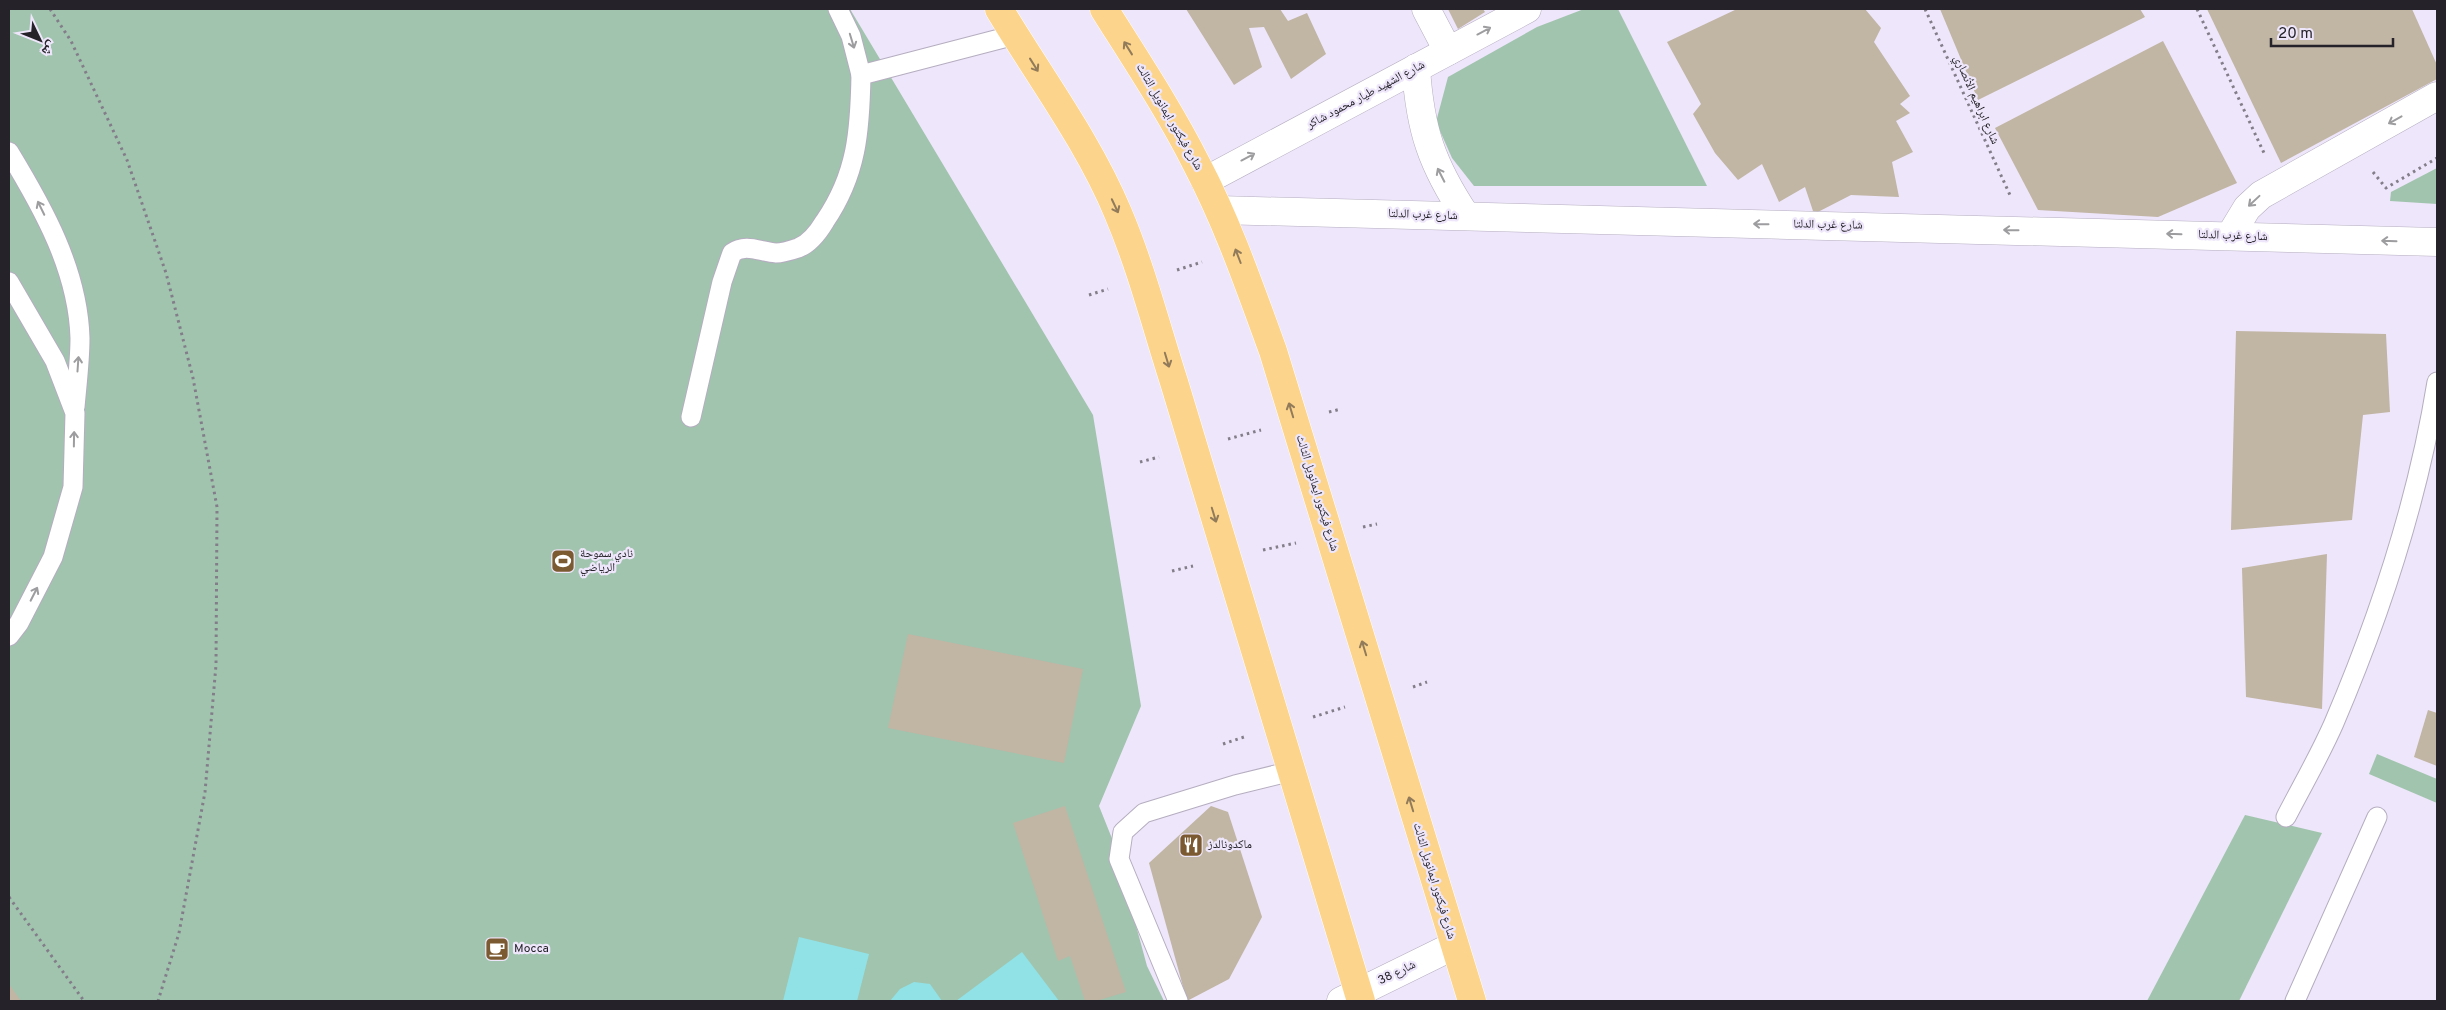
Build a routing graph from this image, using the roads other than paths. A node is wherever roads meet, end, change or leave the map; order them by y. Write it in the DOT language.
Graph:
graph roads {
  1 [pos="838,9"];
  2 [pos="999,9"];
  3 [pos="1104,9"];
  4 [pos="1426,9"];
  5 [pos="1527,9"];
  6 [pos="1015,35"];
  7 [pos="1448,51"];
  8 [pos="1416,68"];
  9 [pos="861,75"];
  10 [pos="2437,96"];
  11 [pos="9,152"];
  12 [pos="1205,181"];
  13 [pos="1219,210"];
  14 [pos="1466,216"];
  15 [pos="2230,236"];
  16 [pos="2437,242"];
  17 [pos="9,282"];
  18 [pos="2437,382"];
  19 [pos="75,413"];
  20 [pos="692,417"];
  21 [pos="9,636"];
  22 [pos="1292,771"];
  23 [pos="2377,817"];
  24 [pos="2286,818"];
  25 [pos="1454,946"];
  26 [pos="1353,998"];
  27 [pos="1178,1001"];
  28 [pos="1472,1001"];
  29 [pos="2295,1001"];
  1 -- 9 [label="lane, one-way"];
  2 -- 6 [label="main road"];
  12 -- 3 [label="main road, شارع فيكتور ايمانويل الثالث, one-way"];
  4 -- 7 [label="street"];
  7 -- 5 [label="street, شارع الشهيد طيار محمود شاكر, one-way"];
  6 -- 9 [label="lane"];
  6 -- 22 [label="main road, one-way"];
  7 -- 8 [label="street, شارع الشهيد طيار محمود شاكر"];
  12 -- 8 [label="street, شارع الشهيد طيار محمود شاكر, one-way"];
  14 -- 8 [label="street, one-way"];
  9 -- 20 [label="lane"];
  10 -- 15 [label="street, one-way"];
  19 -- 11 [label="lane, one-way"];
  12 -- 13 [label="main road, شارع فيكتور ايمانويل الثالث"];
  13 -- 14 [label="street, شارع غرب الدلتا"];
  25 -- 13 [label="main road, شارع فيكتور ايمانويل الثالث, one-way"];
  15 -- 14 [label="street, شارع غرب الدلتا, one-way"];
  16 -- 15 [label="street, شارع غرب الدلتا, one-way"];
  17 -- 19 [label="lane"];
  18 -- 24 [label="lane"];
  21 -- 19 [label="lane, one-way"];
  22 -- 26 [label="main road"];
  22 -- 27 [label="lane"];
  23 -- 29 [label="lane"];
  25 -- 26 [label="street, شارع 38"];
  25 -- 28 [label="main road, شارع فيكتور ايمانويل الثالث"];
}
